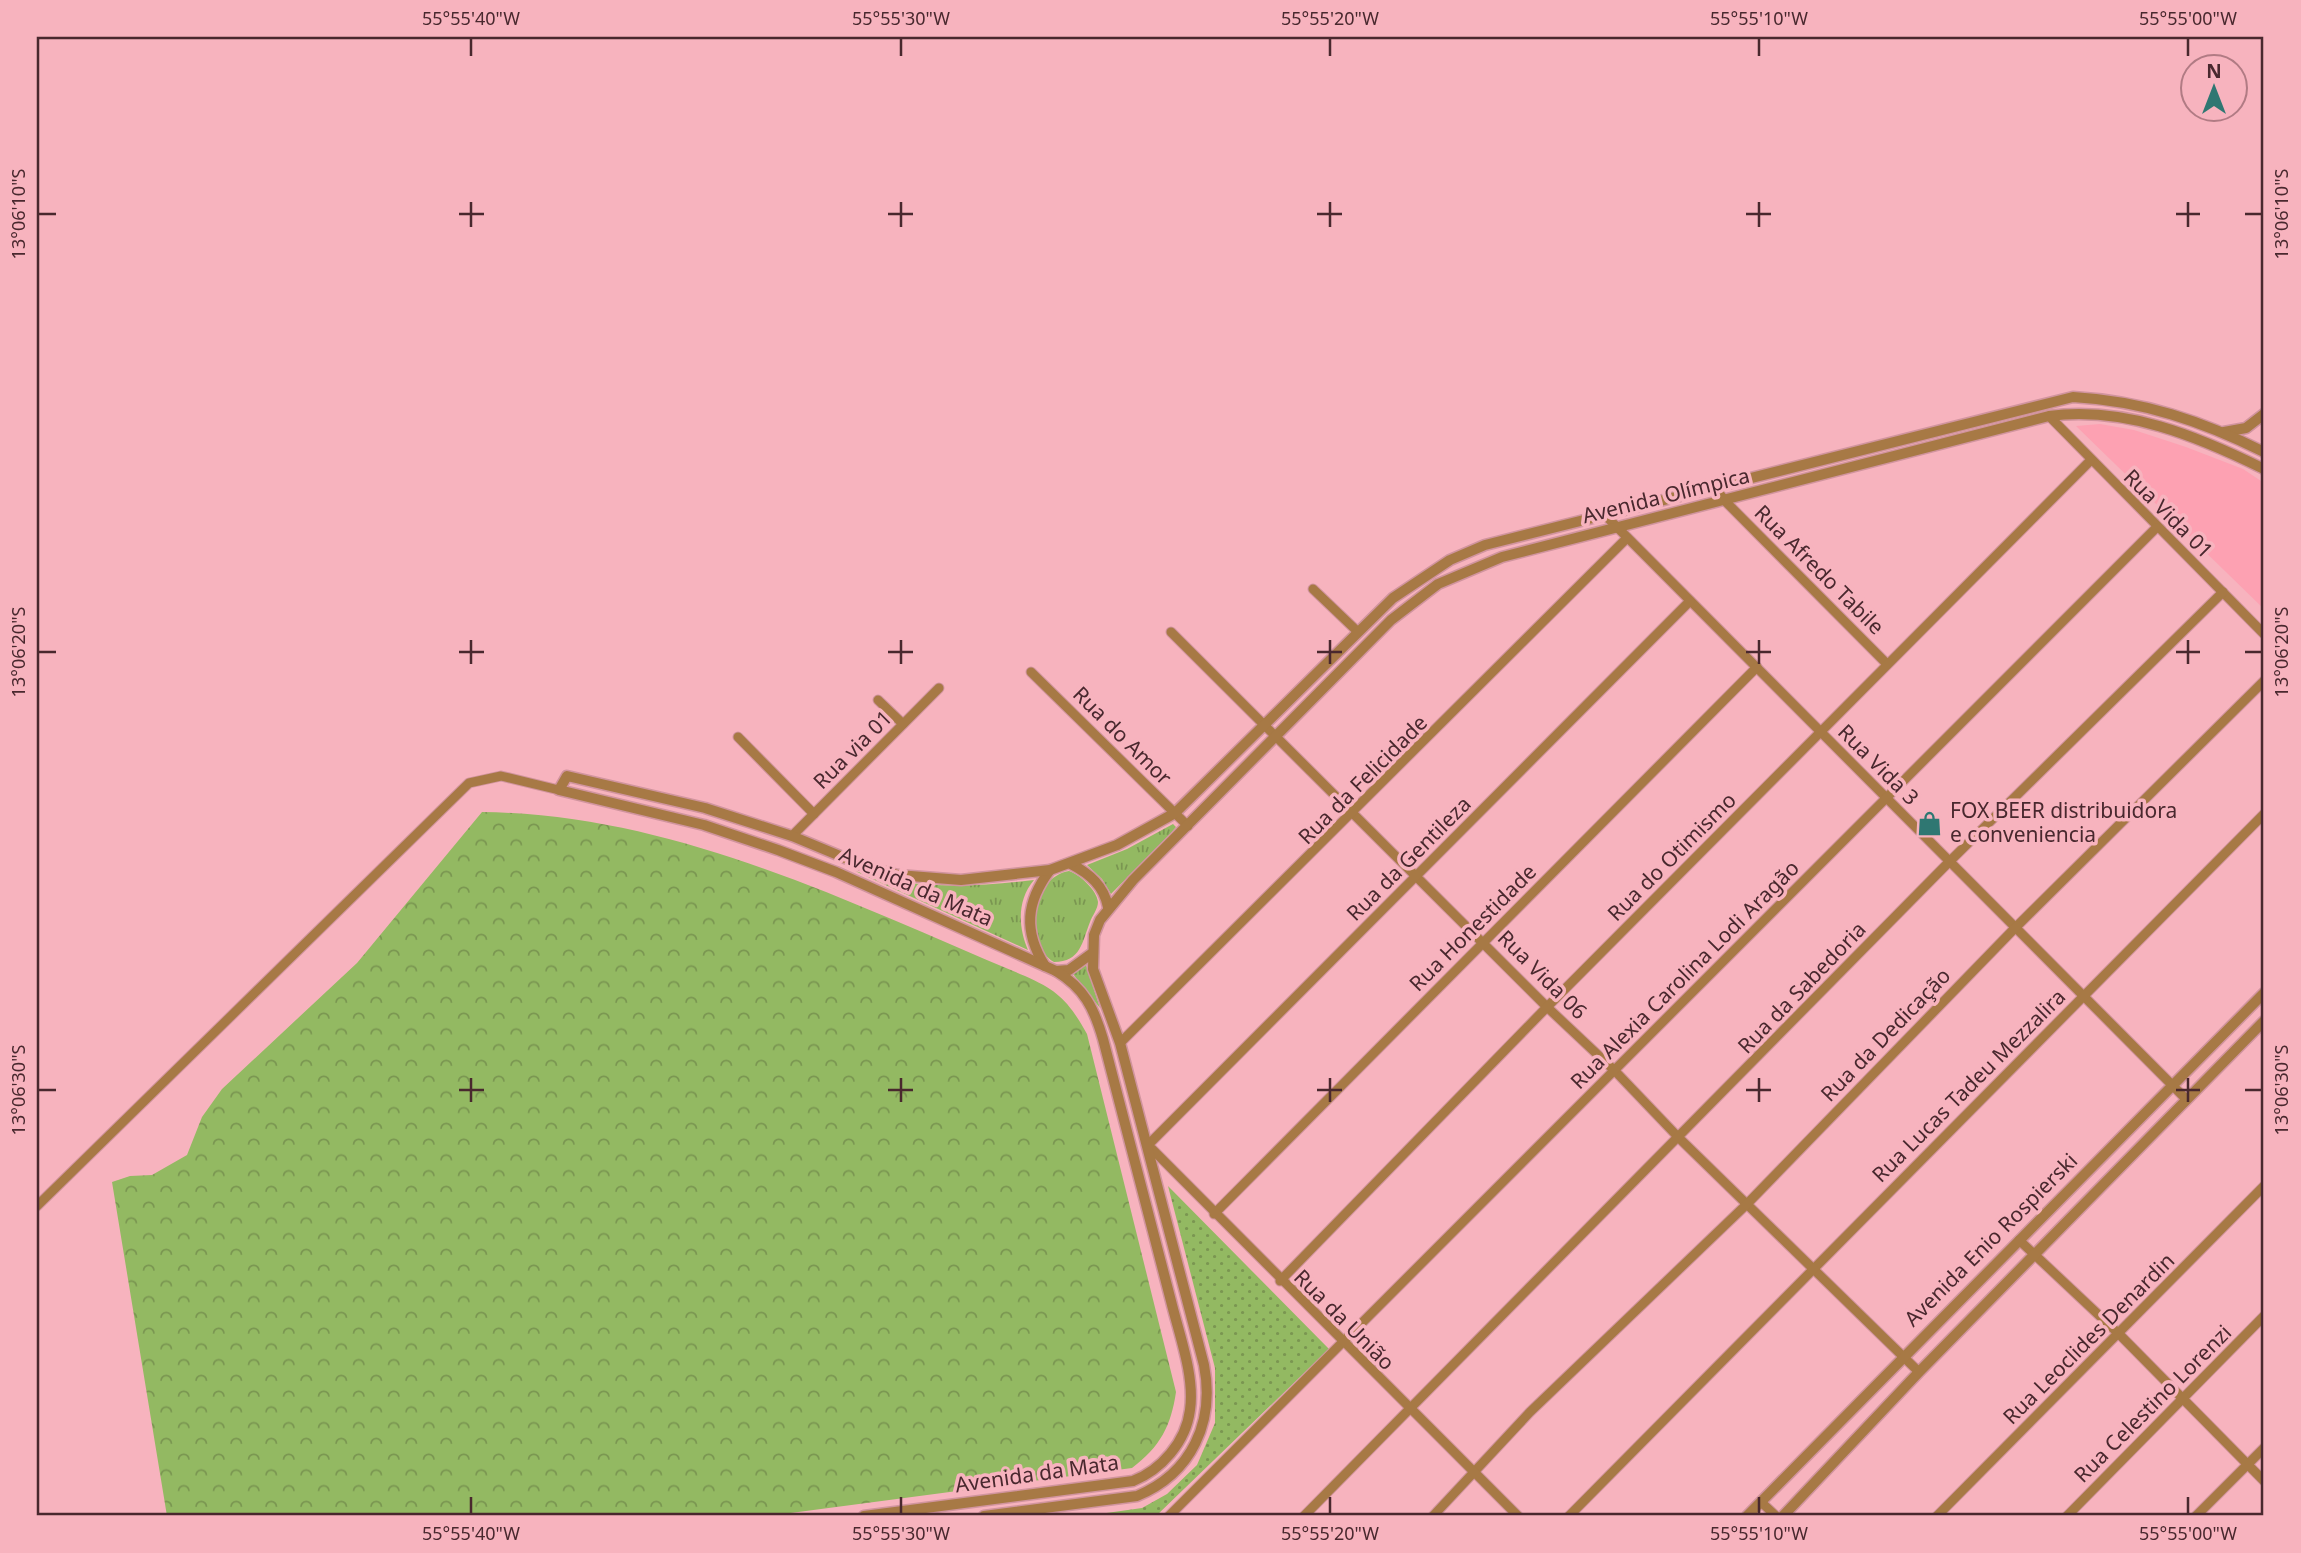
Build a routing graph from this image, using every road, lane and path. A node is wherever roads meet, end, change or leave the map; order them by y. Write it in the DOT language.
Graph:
graph roads {
  1 [pos="2264,414"];
  2 [pos="2049,416"];
  3 [pos="2224,432"];
  4 [pos="2264,452"];
  5 [pos="2090,461"];
  6 [pos="2264,468"];
  7 [pos="1714,486"];
  8 [pos="1725,501"];
  9 [pos="1604,514"];
  10 [pos="1617,528"];
  11 [pos="2156,528"];
  12 [pos="1627,538"];
  13 [pos="1313,589"];
  14 [pos="2223,592"];
  15 [pos="1690,601"];
  16 [pos="1357,631"];
  17 [pos="1171,632"];
  18 [pos="2264,634"];
  19 [pos="1887,664"];
  20 [pos="1757,667"];
  21 [pos="1031,672"];
  22 [pos="2264,681"];
  23 [pos="939,688"];
  24 [pos="878,700"];
  25 [pos="903,724"];
  26 [pos="1266,726"];
  27 [pos="1821,732"];
  28 [pos="1277,736"];
  29 [pos="738,737"];
  30 [pos="559,790"];
  31 [pos="1886,797"];
  32 [pos="1175,813"];
  33 [pos="1355,813"];
  34 [pos="814,814"];
  35 [pos="2264,814"];
  36 [pos="1153,826"];
  37 [pos="1188,826"];
  38 [pos="792,836"];
  39 [pos="1949,862"];
  40 [pos="1071,864"];
  41 [pos="1050,870"];
  42 [pos="1418,875"];
  43 [pos="1108,907"];
  44 [pos="2014,929"];
  45 [pos="1484,942"];
  46 [pos="1091,954"];
  47 [pos="1051,969"];
  48 [pos="2264,993"];
  49 [pos="2084,995"];
  50 [pos="1547,1007"];
  51 [pos="2264,1021"];
  52 [pos="1120,1043"];
  53 [pos="1615,1071"];
  54 [pos="2172,1086"];
  55 [pos="2186,1099"];
  56 [pos="1679,1138"];
  57 [pos="1150,1144"];
  58 [pos="2264,1186"];
  59 [pos="1746,1204"];
  60 [pos="37,1206"];
  61 [pos="1214,1214"];
  62 [pos="2019,1240"];
  63 [pos="2035,1253"];
  64 [pos="1813,1268"];
  65 [pos="1280,1281"];
  66 [pos="2264,1316"];
  67 [pos="2119,1334"];
  68 [pos="1343,1344"];
  69 [pos="1903,1355"];
  70 [pos="1919,1372"];
  71 [pos="2182,1399"];
  72 [pos="1408,1409"];
  73 [pos="2264,1448"];
  74 [pos="2248,1464"];
  75 [pos="1476,1473"];
  76 [pos="2264,1481"];
  77 [pos="975,1502"];
  78 [pos="1761,1502"];
  79 [pos="864,1516"];
  80 [pos="987,1516"];
  81 [pos="1169,1516"];
  82 [pos="1304,1516"];
  83 [pos="1433,1516"];
  84 [pos="1518,1516"];
  85 [pos="1569,1516"];
  86 [pos="1747,1516"];
  87 [pos="1776,1516"];
  88 [pos="1783,1516"];
  89 [pos="1937,1516"];
  90 [pos="2067,1516"];
  91 [pos="2196,1516"];
  1 -- 3 [label="street"];
  2 -- 5 [label="street, Rua Vida 01"];
  2 -- 6 [label="street, Avenida Olímpica"];
  2 -- 8 [label="street, Avenida Olímpica"];
  3 -- 4 [label="street, Avenida Olímpica"];
  3 -- 7 [label="street, Avenida Olímpica"];
  5 -- 11 [label="street, Rua Vida 01"];
  5 -- 19 [label="street, Rua do Otimismo"];
  7 -- 8 [label="street, Rua Afredo Tabile"];
  7 -- 9 [label="street, Avenida Olímpica"];
  8 -- 10 [label="street, Avenida Olímpica"];
  8 -- 19 [label="street, Rua Afredo Tabile"];
  9 -- 10 [label="street, Rua Vida 3"];
  9 -- 16 [label="street, Avenida Olímpica"];
  10 -- 12 [label="street, Rua Vida 3"];
  10 -- 28 [label="street, Avenida Olímpica"];
  11 -- 14 [label="street, Rua Vida 01"];
  11 -- 31 [label="street, Rua Alexia Carolina Lodi Aragão"];
  12 -- 15 [label="street, Rua Vida 3"];
  12 -- 33 [label="street, Rua da Felicidade"];
  13 -- 16 [label="street"];
  14 -- 18 [label="street, Rua Vida 01"];
  14 -- 39 [label="street, Rua da Sabedoria"];
  15 -- 20 [label="street, Rua Vida 3"];
  15 -- 42 [label="street, Rua da Gentileza"];
  16 -- 26 [label="street, Avenida Olímpica"];
  17 -- 26 [label="street, Rua Vida 06"];
  19 -- 27 [label="street, Rua do Otimismo"];
  20 -- 27 [label="street, Rua Vida 3"];
  20 -- 45 [label="street, Rua Honestidade"];
  21 -- 32 [label="street, Rua do Amor"];
  22 -- 44 [label="street, Rua da Dedicação"];
  23 -- 25 [label="street, Rua via 01"];
  24 -- 25 [label="street"];
  25 -- 34 [label="street, Rua via 01"];
  26 -- 28 [label="street, Rua Vida 06"];
  26 -- 32 [label="street, Avenida Olímpica"];
  27 -- 31 [label="street, Rua Vida 3"];
  27 -- 50 [label="street, Rua do Otimismo"];
  28 -- 33 [label="street, Rua Vida 06"];
  28 -- 37 [label="street, Avenida Olímpica"];
  29 -- 34 [label="street"];
  30 -- 38 [label="street, Avenida da Mata"];
  30 -- 47 [label="street, Avenida da Mata"];
  30 -- 60 [label="street"];
  31 -- 39 [label="street, Rua Vida 3"];
  31 -- 53 [label="street, Rua Alexia Carolina Lodi Aragão"];
  32 -- 36 [label="street, Avenida Olímpica"];
  32 -- 37 [label="street, Rua do Amor"];
  33 -- 42 [label="street, Rua Vida 06"];
  33 -- 52 [label="street, Rua da Felicidade"];
  34 -- 38 [label="street, Rua via 01"];
  35 -- 49 [label="street, Rua Lucas Tadeu Mezzalira"];
  36 -- 40 [label="street, Avenida da Mata"];
  37 -- 43 [label="street, Avenida Olímpica"];
  38 -- 41 [label="street, Avenida da Mata"];
  39 -- 44 [label="street, Rua Vida 3"];
  39 -- 56 [label="street, Rua da Sabedoria"];
  40 -- 41 [label="street, Avenida da Mata"];
  40 -- 43 [label="street"];
  41 -- 47 [label="street"];
  42 -- 45 [label="street, Rua Vida 06"];
  42 -- 57 [label="street, Rua da Gentileza"];
  43 -- 46 [label="street"];
  44 -- 49 [label="street, Rua Vida 3"];
  44 -- 59 [label="street, Rua da Dedicação"];
  45 -- 50 [label="street, Rua Vida 06"];
  45 -- 61 [label="street, Rua Honestidade"];
  46 -- 47 [label="street"];
  46 -- 52 [label="street, Avenida da Mata"];
  47 -- 77 [label="street, Avenida da Mata"];
  48 -- 54 [label="street, Avenida Enio Rospierski"];
  49 -- 54 [label="street, Rua Vida 3"];
  49 -- 64 [label="street, Rua Lucas Tadeu Mezzalira"];
  50 -- 53 [label="street, Rua Vida 06"];
  50 -- 65 [label="street, Rua do Otimismo"];
  51 -- 55 [label="street, Avenida Enio Rospierski"];
  52 -- 57 [label="street, Avenida da Mata"];
  53 -- 56 [label="street, Rua Vida 06"];
  53 -- 68 [label="street, Rua Alexia Carolina Lodi Aragão"];
  54 -- 55 [label="street, Rua Vida 3"];
  54 -- 62 [label="street, Avenida Enio Rospierski"];
  55 -- 63 [label="street, Avenida Enio Rospierski"];
  56 -- 59 [label="street, Rua Vida 06"];
  56 -- 72 [label="street, Rua da Sabedoria"];
  57 -- 61 [label="street, Rua da União"];
  57 -- 80 [label="street, Avenida da Mata"];
  58 -- 67 [label="street, Rua Leoclides Denardin"];
  59 -- 64 [label="street, Rua Vida 06"];
  59 -- 75 [label="street, Rua da Dedicação"];
  61 -- 65 [label="street, Rua da União"];
  62 -- 63 [label="street"];
  62 -- 69 [label="street, Avenida Enio Rospierski"];
  63 -- 67 [label="street"];
  63 -- 70 [label="street, Avenida Enio Rospierski"];
  64 -- 69 [label="street, Rua Vida 06"];
  64 -- 85 [label="street, Rua Lucas Tadeu Mezzalira"];
  65 -- 68 [label="street, Rua da União"];
  66 -- 71 [label="street, Rua Celestino Lorenzi"];
  67 -- 71 [label="street"];
  67 -- 89 [label="street, Rua Leoclides Denardin"];
  68 -- 72 [label="street, Rua da União"];
  68 -- 81 [label="street, Rua Alexia Carolina Lodi Aragão"];
  69 -- 70 [label="street, Rua Vida 06"];
  69 -- 78 [label="street, Avenida Enio Rospierski"];
  70 -- 88 [label="street, Avenida Enio Rospierski"];
  71 -- 74 [label="street"];
  71 -- 90 [label="street, Rua Celestino Lorenzi"];
  72 -- 75 [label="street, Rua da União"];
  72 -- 82 [label="street, Rua da Sabedoria"];
  73 -- 74 [label="street"];
  74 -- 76 [label="street"];
  74 -- 91 [label="street"];
  75 -- 83 [label="street, Rua da Dedicação"];
  75 -- 84 [label="street, Rua da União"];
  77 -- 79 [label="street, Avenida da Mata"];
  77 -- 80 [label="street"];
  78 -- 86 [label="street, Avenida Enio Rospierski"];
  78 -- 87 [label="street"];
}
